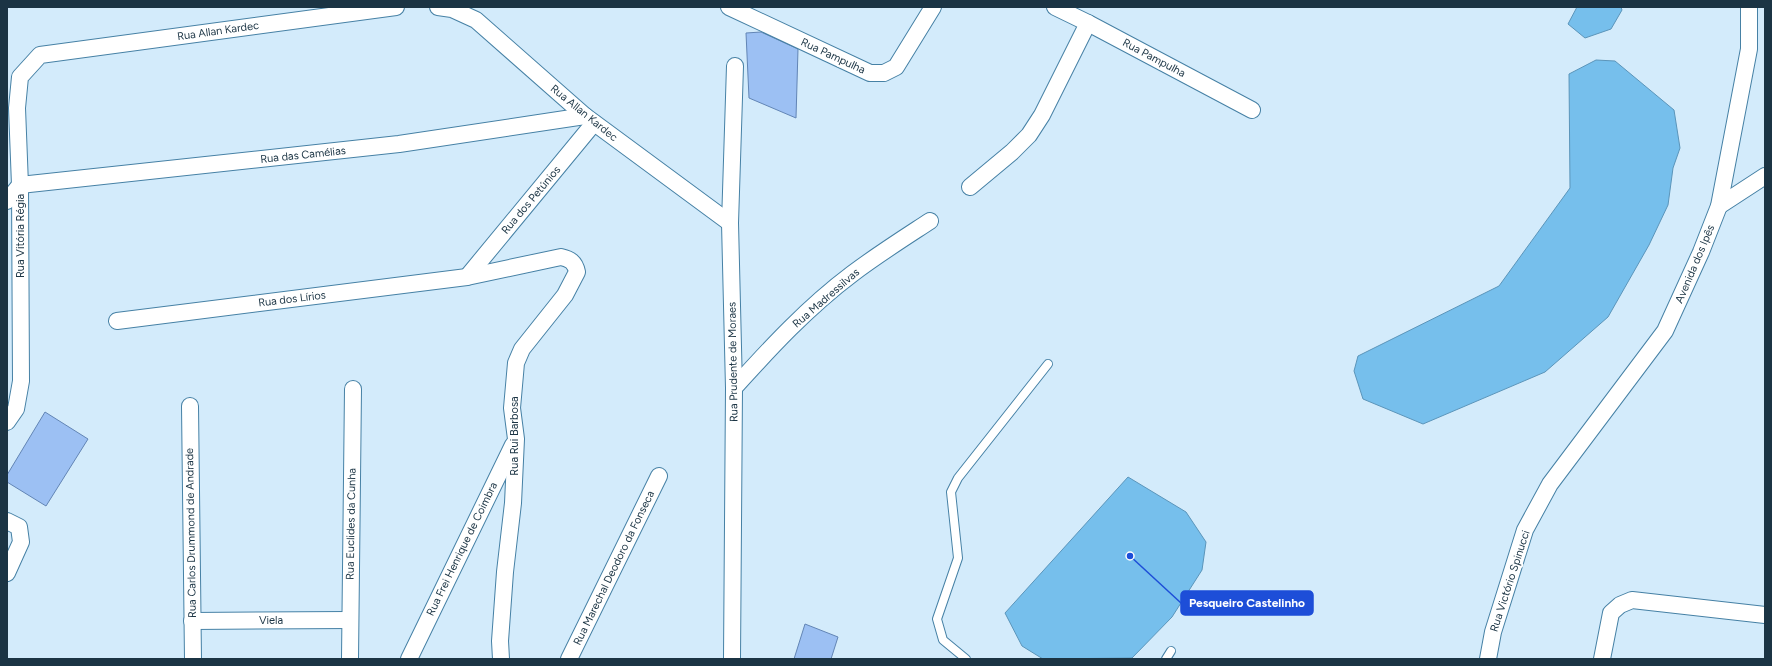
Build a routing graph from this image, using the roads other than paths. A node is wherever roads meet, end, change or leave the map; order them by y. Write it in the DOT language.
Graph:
graph roads {
  1 [pos="396,7"];
  2 [pos="438,7"];
  3 [pos="729,7"];
  4 [pos="933,7"];
  5 [pos="1055,7"];
  6 [pos="1749,7"];
  7 [pos="1088,23"];
  8 [pos="40,55"];
  9 [pos="735,66"];
  10 [pos="1252,110"];
  11 [pos="590,120"];
  12 [pos="1765,176"];
  13 [pos="20,185"];
  14 [pos="970,187"];
  15 [pos="7,201"];
  16 [pos="1719,206"];
  17 [pos="930,221"];
  18 [pos="730,223"];
  19 [pos="467,277"];
  20 [pos="117,321"];
  21 [pos="1048,364"];
  22 [pos="734,388"];
  23 [pos="353,389"];
  24 [pos="190,406"];
  25 [pos="7,422"];
  26 [pos="516,439"];
  27 [pos="659,476"];
  28 [pos="1550,484"];
  29 [pos="7,521"];
  30 [pos="7,573"];
  31 [pos="1765,615"];
  32 [pos="350,620"];
  33 [pos="192,621"];
  34 [pos="1171,651"];
  35 [pos="193,659"];
  36 [pos="350,659"];
  37 [pos="409,659"];
  38 [pos="501,659"];
  39 [pos="569,659"];
  40 [pos="732,659"];
  41 [pos="966,659"];
  42 [pos="1166,659"];
  43 [pos="1488,659"];
  44 [pos="1602,659"];
  1 -- 8 [label="street, Rua Allan Kardec"];
  2 -- 11 [label="street, Rua Allan Kardec"];
  3 -- 4 [label="street, Rua Pampulha"];
  5 -- 7 [label="street, Rua Pampulha"];
  6 -- 16 [label="street, Avenida dos Ipês"];
  7 -- 10 [label="street, Rua Pampulha"];
  7 -- 14 [label="street"];
  8 -- 13 [label="street, Rua Vitória Régia"];
  9 -- 18 [label="street, Rua Prudente de Moraes"];
  11 -- 13 [label="street, Rua das Camélias"];
  11 -- 18 [label="street, Rua Allan Kardec"];
  11 -- 19 [label="street, Rua dos Petúnios"];
  12 -- 16 [label="street"];
  13 -- 15 [label="street"];
  13 -- 25 [label="street, Rua Vitória Régia"];
  16 -- 28 [label="street, Avenida dos Ipês"];
  17 -- 22 [label="street, Rua Madressilvas"];
  18 -- 22 [label="street, Rua Prudente de Moraes"];
  19 -- 20 [label="street, Rua dos Lírios"];
  19 -- 26 [label="street, Rua Rui Barbosa"];
  21 -- 41 [label="lane"];
  22 -- 40 [label="street, Rua Prudente de Moraes"];
  23 -- 32 [label="street, Rua Euclides da Cunha"];
  24 -- 33 [label="street, Rua Carlos Drummond de Andrade"];
  26 -- 37 [label="street, Rua Frei Henrique de Coimbra"];
  26 -- 38 [label="street, Rua Rui Barbosa"];
  27 -- 39 [label="street, Rua Marechal Deodoro da Fonseca"];
  28 -- 43 [label="street, Rua Victório Spinucci"];
  29 -- 30 [label="street"];
  31 -- 44 [label="street"];
  32 -- 33 [label="street, Viela"];
  32 -- 36 [label="street, Rua Euclides da Cunha"];
  33 -- 35 [label="street, Rua Carlos Drummond de Andrade"];
  34 -- 42 [label="lane"];
}
